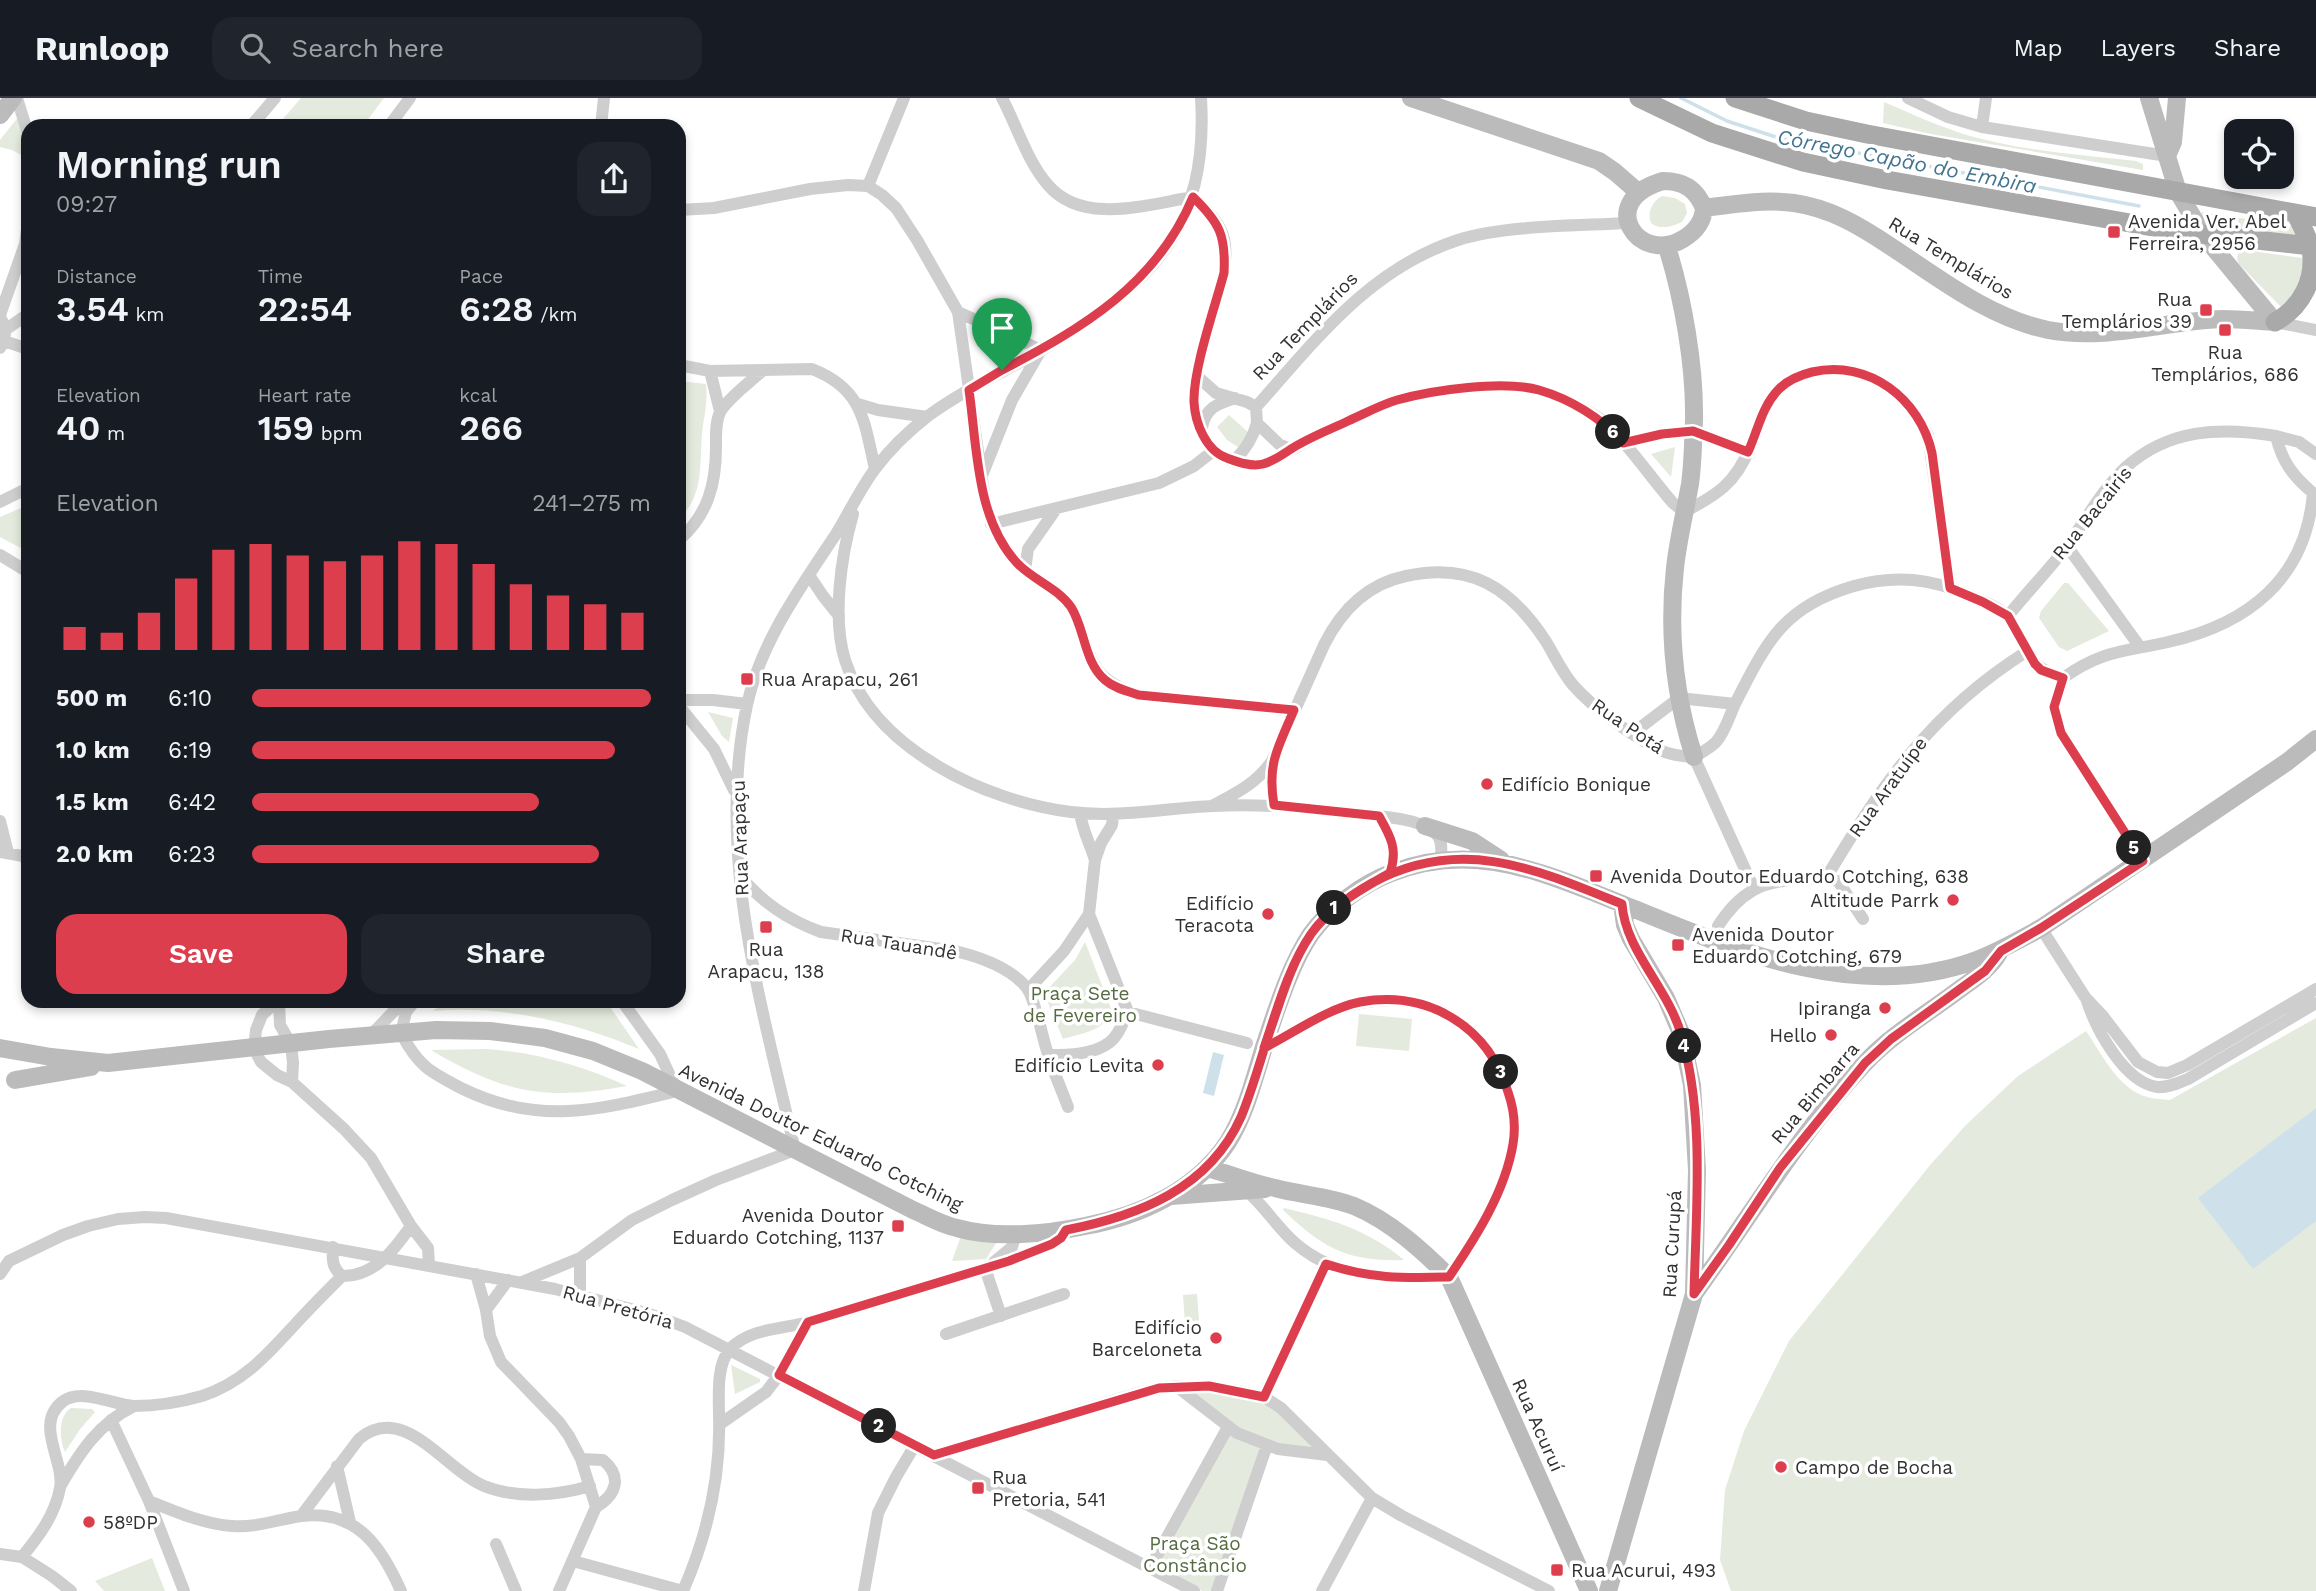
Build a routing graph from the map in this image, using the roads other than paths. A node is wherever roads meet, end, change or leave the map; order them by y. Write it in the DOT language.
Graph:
graph roads {
  1 [pos="15,98"];
  2 [pos="275,98"];
  3 [pos="410,98"];
  4 [pos="604,98"];
  5 [pos="904,98"];
  6 [pos="1002,98"];
  7 [pos="1201,98"];
  8 [pos="1411,98"];
  9 [pos="1639,98"];
  10 [pos="1735,98"];
  11 [pos="1908,98"];
  12 [pos="1986,98"];
  13 [pos="2151,98"];
  14 [pos="2167,98"];
  15 [pos="2177,98"];
  16 [pos="0,115"];
  17 [pos="23,119"];
  18 [pos="257,119"];
  19 [pos="394,119"];
  20 [pos="602,119"];
  21 [pos="2175,121"];
  22 [pos="2157,123"];
  23 [pos="1982,127"];
  24 [pos="2167,156"];
  25 [pos="868,186"];
  26 [pos="1638,192"];
  27 [pos="2178,192"];
  28 [pos="1193,197"];
  29 [pos="2215,200"];
  30 [pos="1704,208"];
  31 [pos="686,209"];
  32 [pos="2190,213"];
  33 [pos="2306,215"];
  34 [pos="1627,223"];
  35 [pos="2204,236"];
  36 [pos="2313,245"];
  37 [pos="1667,247"];
  38 [pos="21,253"];
  39 [pos="2248,289"];
  40 [pos="958,312"];
  41 [pos="0,316"];
  42 [pos="2222,319"];
  43 [pos="21,321"];
  44 [pos="2275,322"];
  45 [pos="2316,330"];
  46 [pos="3,340"];
  47 [pos="21,346"];
  48 [pos="1041,350"];
  49 [pos="686,366"];
  50 [pos="710,371"];
  51 [pos="762,371"];
  52 [pos="1197,376"];
  53 [pos="969,390"];
  54 [pos="1235,398"];
  55 [pos="859,404"];
  56 [pos="1256,407"];
  57 [pos="720,411"];
  58 [pos="927,417"];
  59 [pos="1257,423"];
  60 [pos="1201,429"];
  61 [pos="1693,431"];
  62 [pos="2276,436"];
  63 [pos="1623,443"];
  64 [pos="1291,449"];
  65 [pos="1213,451"];
  66 [pos="1748,452"];
  67 [pos="2316,454"];
  68 [pos="1234,461"];
  69 [pos="875,469"];
  70 [pos="981,477"];
  71 [pos="2314,489"];
  72 [pos="21,492"];
  73 [pos="0,502"];
  74 [pos="856,503"];
  75 [pos="1056,509"];
  76 [pos="1684,512"];
  77 [pos="991,524"];
  78 [pos="686,533"];
  79 [pos="2067,546"];
  80 [pos="0,555"];
  81 [pos="21,568"];
  82 [pos="1025,570"];
  83 [pos="810,575"];
  84 [pos="1950,588"];
  85 [pos="839,616"];
  86 [pos="2008,616"];
  87 [pos="2140,647"];
  88 [pos="2026,652"];
  89 [pos="2063,678"];
  90 [pos="1679,698"];
  91 [pos="686,700"];
  92 [pos="747,704"];
  93 [pos="1735,704"];
  94 [pos="1294,710"];
  95 [pos="686,715"];
  96 [pos="1633,733"];
  97 [pos="2316,739"];
  98 [pos="2316,750"];
  99 [pos="1694,757"];
  100 [pos="1272,761"];
  101 [pos="2287,762"];
  102 [pos="735,791"];
  103 [pos="1274,805"];
  104 [pos="1212,806"];
  105 [pos="1080,813"];
  106 [pos="1113,815"];
  107 [pos="1379,816"];
  108 [pos="0,821"];
  109 [pos="1425,826"];
  110 [pos="1087,833"];
  111 [pos="1106,833"];
  112 [pos="4,852"];
  113 [pos="1095,860"];
  114 [pos="1441,860"];
  115 [pos="2143,861"];
  116 [pos="1504,862"];
  117 [pos="1390,873"];
  118 [pos="739,875"];
  119 [pos="1826,878"];
  120 [pos="1754,889"];
  121 [pos="1622,904"];
  122 [pos="1089,914"];
  123 [pos="1863,919"];
  124 [pos="1718,926"];
  125 [pos="2041,928"];
  126 [pos="2001,951"];
  127 [pos="2316,989"];
  128 [pos="1028,990"];
  129 [pos="2085,998"];
  130 [pos="2316,1003"];
  131 [pos="270,1008"];
  132 [pos="279,1008"];
  133 [pos="399,1008"];
  134 [pos="409,1008"];
  135 [pos="627,1008"];
  136 [pos="1128,1012"];
  137 [pos="401,1033"];
  138 [pos="371,1035"];
  139 [pos="291,1044"];
  140 [pos="1256,1045"];
  141 [pos="0,1048"];
  142 [pos="254,1049"];
  143 [pos="24,1053"];
  144 [pos="1048,1055"];
  145 [pos="108,1063"];
  146 [pos="8,1083"];
  147 [pos="292,1083"];
  148 [pos="677,1091"];
  149 [pos="1068,1107"];
  150 [pos="795,1150"];
  151 [pos="1207,1168"];
  152 [pos="1276,1189"];
  153 [pos="1247,1191"];
  154 [pos="1171,1196"];
  155 [pos="411,1226"];
  156 [pos="1066,1230"];
  157 [pos="1017,1233"];
  158 [pos="1695,1238"];
  159 [pos="333,1247"];
  160 [pos="1724,1252"];
  161 [pos="386,1257"];
  162 [pos="580,1258"];
  163 [pos="5,1261"];
  164 [pos="1326,1264"];
  165 [pos="429,1265"];
  166 [pos="985,1268"];
  167 [pos="0,1274"];
  168 [pos="476,1274"];
  169 [pos="342,1276"];
  170 [pos="1449,1277"];
  171 [pos="508,1280"];
  172 [pos="522,1282"];
  173 [pos="1064,1294"];
  174 [pos="1694,1294"];
  175 [pos="580,1295"];
  176 [pos="486,1310"];
  177 [pos="1001,1316"];
  178 [pos="808,1322"];
  179 [pos="946,1334"];
  180 [pos="730,1350"];
  181 [pos="779,1375"];
  182 [pos="1176,1386"];
  183 [pos="1264,1397"];
  184 [pos="134,1406"];
  185 [pos="111,1420"];
  186 [pos="720,1423"];
  187 [pos="1228,1427"];
  188 [pos="1266,1444"];
  189 [pos="915,1445"];
  190 [pos="934,1455"];
  191 [pos="1327,1455"];
  192 [pos="581,1459"];
  193 [pos="337,1466"];
  194 [pos="61,1485"];
  195 [pos="590,1486"];
  196 [pos="1372,1498"];
  197 [pos="149,1502"];
  198 [pos="596,1507"];
  199 [pos="301,1516"];
  200 [pos="349,1522"];
  201 [pos="496,1544"];
  202 [pos="0,1554"];
  203 [pos="22,1557"];
  204 [pos="573,1561"];
  205 [pos="1150,1568"];
  206 [pos="71,1591"];
  207 [pos="184,1591"];
  208 [pos="401,1591"];
  209 [pos="516,1591"];
  210 [pos="559,1591"];
  211 [pos="683,1591"];
  212 [pos="864,1591"];
  213 [pos="1194,1591"];
  214 [pos="1217,1591"];
  215 [pos="1322,1591"];
  216 [pos="1549,1591"];
  217 [pos="1589,1591"];
  218 [pos="1608,1591"];
  1 -- 16 [label="main road"];
  1 -- 17 [label="street"];
  2 -- 18 [label="street"];
  3 -- 19 [label="street"];
  4 -- 20 [label="street"];
  5 -- 25 [label="street"];
  6 -- 28 [label="street"];
  7 -- 28 [label="street, Rua Arapaçu"];
  8 -- 26 [label="main road"];
  9 -- 35 [label="main road"];
  10 -- 27 [label="main road"];
  11 -- 23 [label="street"];
  12 -- 23 [label="street"];
  13 -- 14 [label="main road"];
  13 -- 22 [label="main road"];
  15 -- 21 [label="main road"];
  21 -- 22 [label="main road"];
  21 -- 24 [label="main road"];
  22 -- 24 [label="main road"];
  23 -- 24 [label="street"];
  24 -- 27 [label="main road"];
  25 -- 31 [label="street"];
  25 -- 40 [label="street"];
  26 -- 30 [label="main road"];
  26 -- 34 [label="main road"];
  27 -- 29 [label="main road"];
  27 -- 32 [label="main road"];
  28 -- 48 [label="street, Rua Arapaçu"];
  28 -- 52 [label="street"];
  29 -- 32 [label="main road"];
  29 -- 33 [label="main road"];
  30 -- 37 [label="main road"];
  30 -- 42 [label="main road, Rua Templários"];
  32 -- 35 [label="main road"];
  33 -- 36 [label="main road"];
  34 -- 37 [label="main road"];
  34 -- 56 [label="street, Rua Templários"];
  35 -- 36 [label="main road"];
  35 -- 39 [label="main road"];
  36 -- 44 [label="main road"];
  37 -- 61 [label="main road"];
  38 -- 41 [label="street"];
  39 -- 42 [label="main road"];
  39 -- 44 [label="main road"];
  40 -- 48 [label="street"];
  40 -- 53 [label="street"];
  41 -- 46 [label="street"];
  42 -- 44 [label="main road, Rua Templários"];
  43 -- 46 [label="street"];
  44 -- 45 [label="street"];
  46 -- 47 [label="street"];
  48 -- 53 [label="street, Rua Arapaçu"];
  48 -- 70 [label="street"];
  49 -- 50 [label="street"];
  50 -- 51 [label="street"];
  50 -- 57 [label="street"];
  51 -- 55 [label="street"];
  51 -- 57 [label="street"];
  52 -- 54 [label="street"];
  52 -- 60 [label="street"];
  53 -- 58 [label="street, Rua Arapaçu"];
  53 -- 70 [label="street"];
  54 -- 56 [label="street"];
  54 -- 60 [label="street"];
  55 -- 58 [label="street"];
  55 -- 69 [label="street"];
  56 -- 59 [label="street"];
  57 -- 78 [label="street"];
  58 -- 69 [label="street, Rua Arapaçu"];
  59 -- 64 [label="street"];
  59 -- 68 [label="street"];
  60 -- 65 [label="street"];
  61 -- 63 [label="street"];
  61 -- 66 [label="street"];
  61 -- 76 [label="main road"];
  62 -- 67 [label="street, Rua Bacairis"];
  62 -- 71 [label="street"];
  62 -- 79 [label="street, Rua Bacairis"];
  63 -- 64 [label="street"];
  63 -- 76 [label="street"];
  64 -- 68 [label="street"];
  65 -- 68 [label="street"];
  65 -- 75 [label="street"];
  66 -- 76 [label="street"];
  66 -- 84 [label="street"];
  69 -- 74 [label="street, Rua Arapaçu"];
  70 -- 77 [label="street"];
  71 -- 87 [label="street"];
  72 -- 73 [label="street"];
  74 -- 83 [label="street, Rua Arapaçu"];
  74 -- 85 [label="street"];
  75 -- 77 [label="street"];
  75 -- 82 [label="street"];
  76 -- 90 [label="main road"];
  77 -- 82 [label="street"];
  79 -- 86 [label="street, Rua Bacairis"];
  79 -- 87 [label="street"];
  80 -- 81 [label="street"];
  82 -- 94 [label="street"];
  83 -- 85 [label="street"];
  83 -- 92 [label="street, Rua Arapaçu"];
  84 -- 86 [label="street"];
  84 -- 93 [label="street"];
  85 -- 105 [label="street"];
  86 -- 88 [label="street"];
  87 -- 89 [label="street"];
  88 -- 89 [label="street"];
  88 -- 119 [label="street, Rua Aratuípe"];
  89 -- 115 [label="street"];
  90 -- 93 [label="street"];
  90 -- 96 [label="street"];
  90 -- 99 [label="main road"];
  91 -- 92 [label="street"];
  92 -- 102 [label="street, Rua Arapaçu"];
  93 -- 99 [label="street"];
  94 -- 96 [label="street, Rua Potá"];
  94 -- 100 [label="street, Rua Potá"];
  95 -- 102 [label="street"];
  96 -- 99 [label="street, Rua Potá"];
  97 -- 101 [label="main road, Avenida Doutor Eduardo Cotching"];
  98 -- 101 [label="main road, Avenida Doutor Eduardo Cotching"];
  99 -- 120 [label="street"];
  100 -- 103 [label="street, Rua Potá"];
  100 -- 104 [label="street, Rua Potá"];
  101 -- 115 [label="main road, Avenida Doutor Eduardo Cotching"];
  102 -- 118 [label="street, Rua Arapaçu"];
  103 -- 104 [label="street"];
  103 -- 107 [label="street"];
  104 -- 106 [label="street"];
  105 -- 106 [label="street"];
  105 -- 110 [label="street"];
  106 -- 111 [label="street"];
  107 -- 109 [label="street"];
  107 -- 117 [label="street"];
  108 -- 112 [label="street"];
  109 -- 114 [label="street"];
  109 -- 116 [label="main road"];
  110 -- 111 [label="street"];
  110 -- 113 [label="street"];
  111 -- 113 [label="street"];
  113 -- 122 [label="street"];
  114 -- 116 [label="main road, Avenida Doutor Eduardo Cotching"];
  114 -- 117 [label="main road, Avenida Doutor Eduardo Cotching"];
  115 -- 125 [label="main road, Avenida Doutor Eduardo Cotching"];
  116 -- 121 [label="main road, Avenida Doutor Eduardo Cotching"];
  117 -- 140 [label="main road, Avenida Doutor Eduardo Cotching"];
  118 -- 128 [label="street, Rua Tauandê"];
  118 -- 150 [label="street, Rua Arapaçu"];
  119 -- 120 [label="street"];
  119 -- 123 [label="street"];
  120 -- 124 [label="street"];
  121 -- 126 [label="main road, Avenida Doutor Eduardo Cotching"];
  121 -- 158 [label="main road, Rua Curupá"];
  122 -- 128 [label="street"];
  122 -- 136 [label="street"];
  125 -- 126 [label="main road, Avenida Doutor Eduardo Cotching"];
  125 -- 129 [label="street"];
  126 -- 160 [label="main road, Rua Bimbarra"];
  127 -- 129 [label="street"];
  128 -- 144 [label="street"];
  129 -- 130 [label="street"];
  131 -- 142 [label="street"];
  132 -- 139 [label="street"];
  133 -- 138 [label="street"];
  134 -- 137 [label="street"];
  135 -- 148 [label="street"];
  136 -- 140 [label="street"];
  136 -- 144 [label="street"];
  137 -- 138 [label="main road, Avenida Doutor Eduardo Cotching"];
  137 -- 148 [label="main road, Avenida Doutor Eduardo Cotching"];
  137 -- 148 [label="street"];
  138 -- 139 [label="main road, Avenida Doutor Eduardo Cotching"];
  139 -- 142 [label="main road, Avenida Doutor Eduardo Cotching"];
  139 -- 147 [label="street"];
  140 -- 151 [label="main road, Avenida Doutor Eduardo Cotching"];
  140 -- 170 [label="street"];
  141 -- 143 [label="main road, Avenida Doutor Eduardo Cotching"];
  142 -- 145 [label="main road, Avenida Doutor Eduardo Cotching"];
  142 -- 147 [label="street"];
  143 -- 145 [label="main road, Avenida Doutor Eduardo Cotching"];
  143 -- 146 [label="main road"];
  144 -- 149 [label="street"];
  145 -- 146 [label="main road"];
  147 -- 155 [label="street"];
  148 -- 150 [label="main road, Avenida Doutor Eduardo Cotching"];
  150 -- 157 [label="main road, Avenida Doutor Eduardo Cotching"];
  150 -- 162 [label="street"];
  151 -- 152 [label="main road"];
  151 -- 154 [label="main road, Avenida Doutor Eduardo Cotching"];
  152 -- 153 [label="main road"];
  152 -- 170 [label="main road"];
  153 -- 154 [label="main road"];
  153 -- 164 [label="street"];
  154 -- 156 [label="main road, Avenida Doutor Eduardo Cotching"];
  155 -- 161 [label="street"];
  155 -- 165 [label="street"];
  156 -- 157 [label="main road, Avenida Doutor Eduardo Cotching"];
  156 -- 166 [label="street"];
  157 -- 166 [label="street"];
  158 -- 160 [label="main road"];
  158 -- 174 [label="main road, Rua Curupá"];
  159 -- 161 [label="street, Rua Pretória"];
  159 -- 163 [label="street, Rua Pretória"];
  159 -- 169 [label="street"];
  160 -- 174 [label="main road, Rua Bimbarra"];
  161 -- 165 [label="street, Rua Pretória"];
  161 -- 169 [label="street"];
  162 -- 172 [label="street"];
  162 -- 175 [label="street"];
  163 -- 167 [label="street, Rua Pretória"];
  164 -- 170 [label="street"];
  164 -- 183 [label="street"];
  165 -- 168 [label="street, Rua Pretória"];
  166 -- 177 [label="street"];
  166 -- 178 [label="street"];
  168 -- 171 [label="street, Rua Pretória"];
  168 -- 176 [label="street"];
  169 -- 184 [label="street"];
  170 -- 217 [label="main road, Rua Acuruí"];
  171 -- 172 [label="street, Rua Pretória"];
  171 -- 176 [label="street"];
  172 -- 175 [label="street, Rua Pretória"];
  173 -- 177 [label="street"];
  174 -- 218 [label="main road, Rua Curupá"];
  175 -- 180 [label="street, Rua Pretória"];
  176 -- 192 [label="street"];
  177 -- 179 [label="street"];
  178 -- 180 [label="street"];
  178 -- 181 [label="street"];
  180 -- 181 [label="street, Rua Pretória"];
  180 -- 186 [label="street"];
  181 -- 186 [label="street"];
  181 -- 189 [label="street, Rua Pretória"];
  182 -- 183 [label="street"];
  182 -- 187 [label="street"];
  182 -- 190 [label="street"];
  183 -- 191 [label="street"];
  184 -- 185 [label="street"];
  184 -- 194 [label="street"];
  185 -- 194 [label="street"];
  185 -- 197 [label="street"];
  186 -- 211 [label="street"];
  187 -- 188 [label="street"];
  187 -- 205 [label="street"];
  188 -- 191 [label="street"];
  188 -- 214 [label="street"];
  189 -- 190 [label="street, Rua Pretória"];
  189 -- 212 [label="street"];
  190 -- 205 [label="street, Rua Pretória"];
  191 -- 196 [label="street"];
  192 -- 195 [label="street"];
  192 -- 198 [label="street"];
  193 -- 195 [label="street"];
  193 -- 199 [label="street"];
  193 -- 200 [label="street"];
  194 -- 203 [label="street"];
  195 -- 198 [label="street"];
  196 -- 215 [label="street"];
  196 -- 216 [label="street"];
  197 -- 199 [label="street"];
  197 -- 207 [label="street"];
  198 -- 204 [label="street"];
  199 -- 200 [label="street"];
  200 -- 208 [label="street"];
  201 -- 209 [label="street"];
  202 -- 203 [label="street"];
  203 -- 206 [label="street"];
  204 -- 210 [label="street"];
  204 -- 211 [label="street"];
  205 -- 213 [label="street, Rua Pretória"];
}
